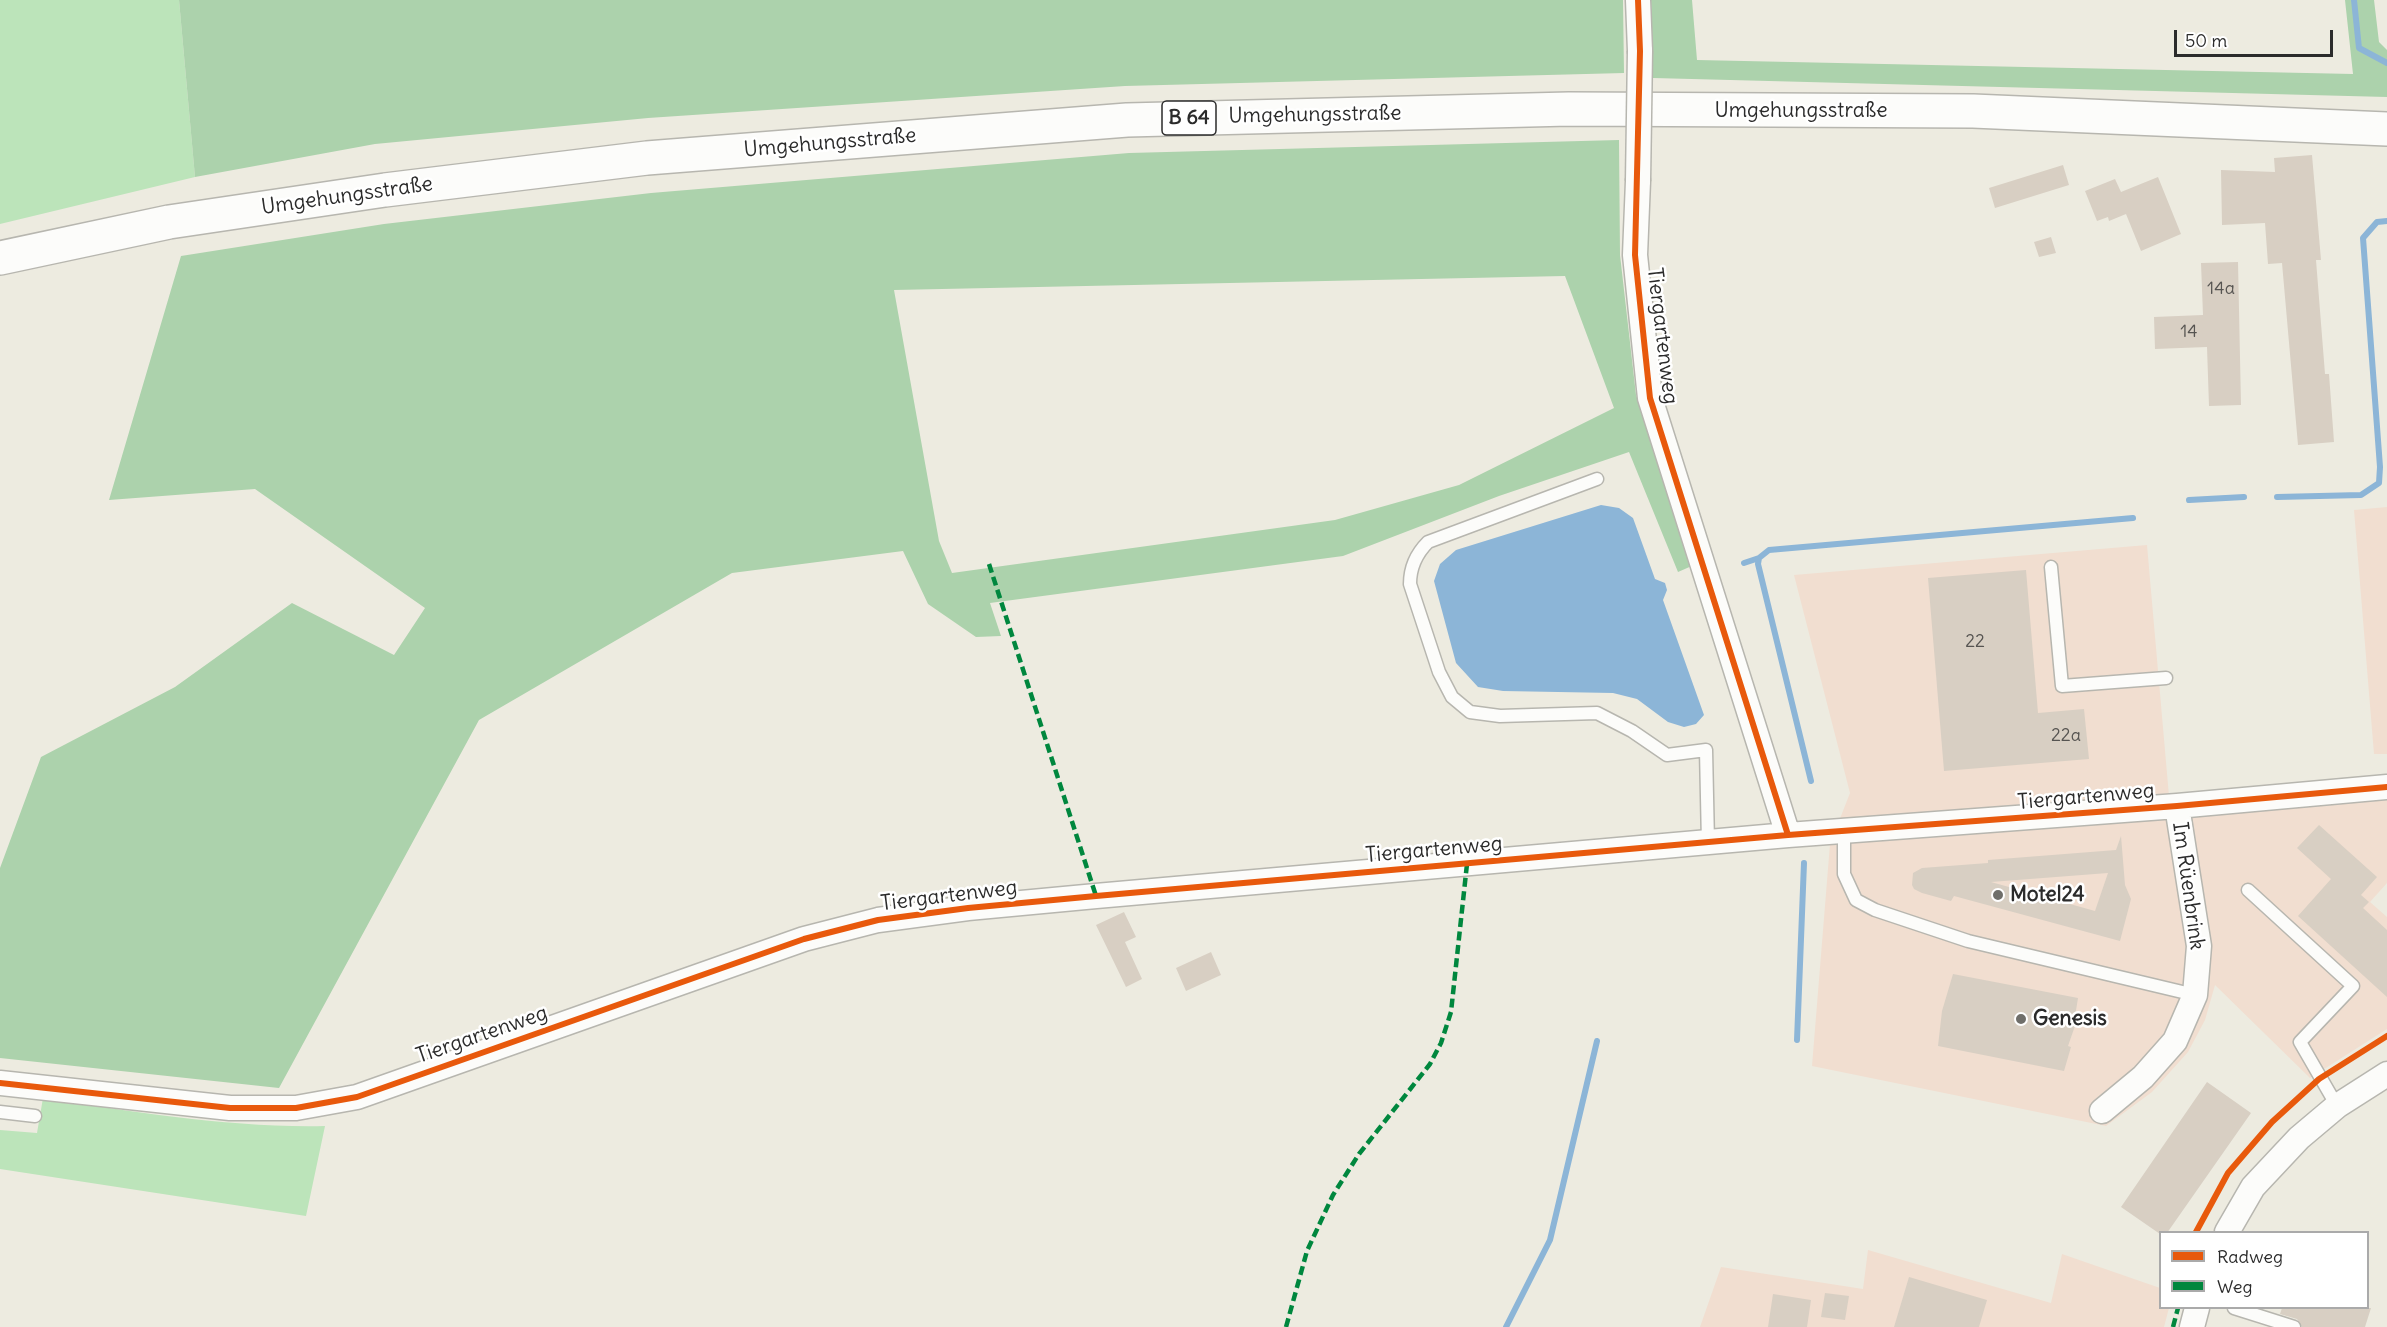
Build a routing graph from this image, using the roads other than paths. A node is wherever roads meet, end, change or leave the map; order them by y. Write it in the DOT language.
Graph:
graph roads {
  1 [pos="1638,0"];
  2 [pos="2387,129"];
  3 [pos="0,258"];
  4 [pos="1596,479"];
  5 [pos="2051,567"];
  6 [pos="2166,678"];
  7 [pos="2387,786"];
  8 [pos="2177,806"];
  9 [pos="1844,833"];
  10 [pos="1788,836"];
  11 [pos="1708,843"];
  12 [pos="2248,890"];
  13 [pos="2195,995"];
  14 [pos="2387,1074"];
  15 [pos="0,1083"];
  16 [pos="2337,1106"];
  17 [pos="2102,1111"];
  18 [pos="0,1112"];
  19 [pos="35,1116"];
  20 [pos="2228,1231"];
  21 [pos="2197,1309"];
  22 [pos="2237,1309"];
  23 [pos="2192,1327"];
  24 [pos="2294,1327"];
  1 -- 10 [label="street, Tiergartenweg, bridge"];
  2 -- 3 [label="main road, Umgehungsstraße / B 64"];
  4 -- 11 [label="lane"];
  5 -- 6 [label="lane"];
  7 -- 8 [label="street, Tiergartenweg"];
  8 -- 9 [label="street, Tiergartenweg"];
  8 -- 13 [label="street, Im Rüenbrink"];
  9 -- 10 [label="street, Tiergartenweg"];
  9 -- 13 [label="lane"];
  10 -- 11 [label="street, Tiergartenweg"];
  11 -- 15 [label="street, Tiergartenweg"];
  12 -- 16 [label="lane"];
  13 -- 17 [label="street, Im Rüenbrink"];
  14 -- 16 [label="street"];
  16 -- 20 [label="street"];
  18 -- 19 [label="lane"];
  21 -- 23 [label="street"];
  22 -- 24 [label="lane"];
}
